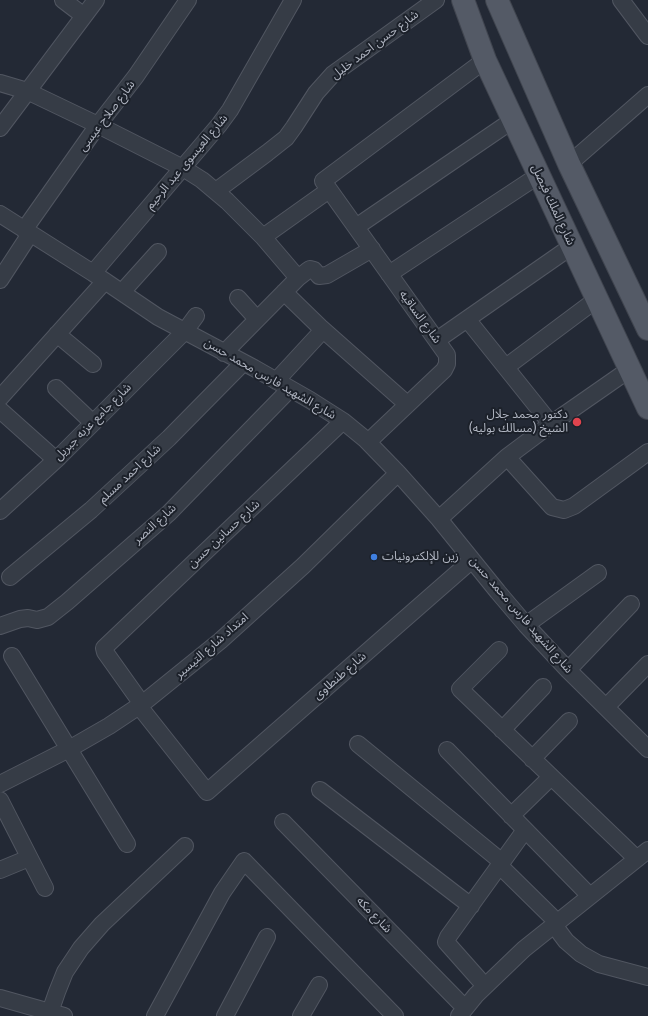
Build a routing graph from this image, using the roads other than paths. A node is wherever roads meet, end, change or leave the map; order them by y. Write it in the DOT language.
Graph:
graph roads {
  1 [pos="64,0"];
  2 [pos="96,0"];
  3 [pos="188,0"];
  4 [pos="293,0"];
  5 [pos="436,0"];
  6 [pos="462,0"];
  7 [pos="497,0"];
  8 [pos="621,0"];
  9 [pos="84,16"];
  10 [pos="648,36"];
  11 [pos="485,60"];
  12 [pos="0,83"];
  13 [pos="27,91"];
  14 [pos="648,95"];
  15 [pos="513,120"];
  16 [pos="98,125"];
  17 [pos="0,128"];
  18 [pos="569,164"];
  19 [pos="183,168"];
  20 [pos="539,175"];
  21 [pos="326,186"];
  22 [pos="216,191"];
  23 [pos="0,214"];
  24 [pos="356,227"];
  25 [pos="27,232"];
  26 [pos="262,237"];
  27 [pos="572,246"];
  28 [pos="372,249"];
  29 [pos="158,252"];
  30 [pos="389,274"];
  31 [pos="99,277"];
  32 [pos="298,278"];
  33 [pos="0,280"];
  34 [pos="122,292"];
  35 [pos="284,292"];
  36 [pos="238,298"];
  37 [pos="597,299"];
  38 [pos="196,316"];
  39 [pos="257,319"];
  40 [pos="467,319"];
  41 [pos="648,329"];
  42 [pos="323,330"];
  43 [pos="185,331"];
  44 [pos="57,334"];
  45 [pos="437,340"];
  46 [pos="224,353"];
  47 [pos="243,363"];
  48 [pos="93,364"];
  49 [pos="506,367"];
  50 [pos="630,369"];
  51 [pos="283,385"];
  52 [pos="56,388"];
  53 [pos="0,398"];
  54 [pos="407,404"];
  55 [pos="648,408"];
  56 [pos="0,410"];
  57 [pos="343,421"];
  58 [pos="93,422"];
  59 [pos="551,424"];
  60 [pos="368,442"];
  61 [pos="648,452"];
  62 [pos="508,457"];
  63 [pos="56,460"];
  64 [pos="398,473"];
  65 [pos="0,511"];
  66 [pos="439,519"];
  67 [pos="472,560"];
  68 [pos="598,573"];
  69 [pos="10,577"];
  70 [pos="631,604"];
  71 [pos="526,625"];
  72 [pos="0,626"];
  73 [pos="499,650"];
  74 [pos="12,656"];
  75 [pos="648,664"];
  76 [pos="568,670"];
  77 [pos="543,688"];
  78 [pos="141,705"];
  79 [pos="606,708"];
  80 [pos="569,721"];
  81 [pos="502,730"];
  82 [pos="358,744"];
  83 [pos="69,749"];
  84 [pos="648,749"];
  85 [pos="447,750"];
  86 [pos="532,759"];
  87 [pos="551,777"];
  88 [pos="0,784"];
  89 [pos="320,790"];
  90 [pos="0,800"];
  91 [pos="511,816"];
  92 [pos="283,822"];
  93 [pos="525,830"];
  94 [pos="127,844"];
  95 [pos="185,846"];
  96 [pos="644,855"];
  97 [pos="30,858"];
  98 [pos="501,864"];
  99 [pos="0,870"];
  100 [pos="45,888"];
  101 [pos="590,896"];
  102 [pos="471,906"];
  103 [pos="555,924"];
  104 [pos="267,937"];
  105 [pos="648,976"];
  106 [pos="319,985"];
  107 [pos="485,986"];
  108 [pos="0,998"];
  109 [pos="462,1012"];
  110 [pos="57,1014"];
  111 [pos="155,1016"];
  112 [pos="225,1016"];
  113 [pos="301,1016"];
  114 [pos="395,1016"];
  1 -- 9 [label="street"];
  2 -- 9 [label="street"];
  3 -- 16 [label="street, شارع صلاح عيسى"];
  4 -- 19 [label="street, شارع العيسوى عبد الرحيم"];
  5 -- 22 [label="street, شارع حسن احمد خليل"];
  6 -- 11 [label="main road, شارع الملك فيصل"];
  7 -- 18 [label="main road"];
  8 -- 10 [label="street"];
  9 -- 13 [label="street"];
  11 -- 15 [label="main road, شارع الملك فيصل"];
  11 -- 21 [label="street"];
  12 -- 13 [label="street"];
  13 -- 16 [label="street"];
  13 -- 17 [label="street"];
  14 -- 18 [label="street"];
  15 -- 20 [label="main road, شارع الملك فيصل"];
  15 -- 24 [label="street"];
  16 -- 19 [label="street"];
  16 -- 25 [label="street, شارع صلاح عيسى"];
  18 -- 41 [label="main road"];
  19 -- 22 [label="street"];
  19 -- 31 [label="street, شارع العيسوى عبد الرحيم"];
  20 -- 27 [label="main road, شارع الملك فيصل"];
  20 -- 30 [label="street"];
  21 -- 24 [label="street, شارع الساقيه"];
  21 -- 26 [label="street"];
  22 -- 26 [label="street"];
  23 -- 25 [label="street, شارع الشهيد فارس محمد حسن"];
  24 -- 28 [label="street, شارع الساقيه"];
  25 -- 31 [label="street, شارع الشهيد فارس محمد حسن"];
  25 -- 33 [label="street, شارع صلاح عيسى"];
  26 -- 32 [label="street"];
  27 -- 37 [label="main road, شارع الملك فيصل"];
  27 -- 40 [label="street"];
  28 -- 30 [label="street, شارع الساقيه"];
  28 -- 32 [label="street"];
  29 -- 34 [label="street"];
  30 -- 45 [label="street, شارع الساقيه"];
  31 -- 34 [label="street, شارع الشهيد فارس محمد حسن"];
  31 -- 44 [label="street, شارع العيسوى عبد الرحيم"];
  32 -- 35 [label="street"];
  34 -- 43 [label="street, شارع الشهيد فارس محمد حسن"];
  35 -- 39 [label="street"];
  35 -- 42 [label="street"];
  36 -- 39 [label="street"];
  37 -- 49 [label="street"];
  37 -- 50 [label="main road, شارع الملك فيصل"];
  38 -- 43 [label="street, شارع جامع عزبه جبريل"];
  39 -- 46 [label="street"];
  40 -- 45 [label="street"];
  40 -- 49 [label="street"];
  42 -- 51 [label="street, شارع النصر"];
  42 -- 54 [label="street"];
  43 -- 46 [label="street, شارع الشهيد فارس محمد حسن"];
  43 -- 58 [label="street, شارع جامع عزبه جبريل"];
  44 -- 48 [label="street"];
  44 -- 53 [label="street, شارع العيسوى عبد الرحيم"];
  45 -- 54 [label="street, شارع الساقيه"];
  46 -- 47 [label="street, شارع الشهيد فارس محمد حسن"];
  47 -- 51 [label="street, شارع الشهيد فارس محمد حسن"];
  47 -- 69 [label="street, شارع احمد مسلم"];
  49 -- 59 [label="street"];
  50 -- 55 [label="main road, شارع الملك فيصل"];
  50 -- 59 [label="street"];
  51 -- 57 [label="street, شارع الشهيد فارس محمد حسن"];
  51 -- 72 [label="street, شارع النصر"];
  52 -- 58 [label="street"];
  54 -- 60 [label="street, شارع الساقيه"];
  56 -- 63 [label="street"];
  57 -- 60 [label="street, شارع الشهيد فارس محمد حسن"];
  57 -- 78 [label="street, شارع حسانين حسن"];
  58 -- 63 [label="street, شارع جامع عزبه جبريل"];
  59 -- 62 [label="street"];
  60 -- 64 [label="street, شارع الشهيد فارس محمد حسن"];
  61 -- 62 [label="street"];
  62 -- 66 [label="street"];
  63 -- 65 [label="street, شارع جامع عزبه جبريل"];
  64 -- 66 [label="street, شارع الشهيد فارس محمد حسن"];
  64 -- 78 [label="street, امتداد شارع التيسير"];
  66 -- 67 [label="street, شارع الشهيد فارس محمد حسن"];
  67 -- 71 [label="street, شارع الشهيد فارس محمد حسن"];
  67 -- 78 [label="street, شارع طنطاوى"];
  68 -- 71 [label="street"];
  70 -- 76 [label="street"];
  71 -- 76 [label="street, شارع الشهيد فارس محمد حسن"];
  73 -- 81 [label="street"];
  74 -- 83 [label="street"];
  75 -- 79 [label="street"];
  76 -- 79 [label="street, شارع الشهيد فارس محمد حسن"];
  77 -- 81 [label="street"];
  78 -- 83 [label="street, امتداد شارع التيسير"];
  79 -- 84 [label="street, شارع الشهيد فارس محمد حسن"];
  80 -- 86 [label="street"];
  81 -- 86 [label="street"];
  82 -- 98 [label="street"];
  83 -- 88 [label="street, امتداد شارع التيسير"];
  83 -- 94 [label="street"];
  85 -- 91 [label="street"];
  86 -- 87 [label="street"];
  87 -- 91 [label="street"];
  87 -- 96 [label="street"];
  89 -- 102 [label="street"];
  90 -- 97 [label="street"];
  91 -- 93 [label="street"];
  92 -- 109 [label="street, شارع مكه"];
  93 -- 98 [label="street"];
  93 -- 101 [label="street"];
  95 -- 110 [label="street"];
  96 -- 101 [label="street"];
  97 -- 99 [label="street"];
  97 -- 100 [label="street"];
  98 -- 102 [label="street"];
  98 -- 103 [label="street"];
  101 -- 103 [label="street"];
  102 -- 107 [label="street"];
  103 -- 105 [label="street"];
  103 -- 107 [label="street"];
  104 -- 112 [label="street"];
  106 -- 113 [label="street"];
  107 -- 109 [label="street"];
  108 -- 110 [label="street"];
  111 -- 114 [label="street"];
}
